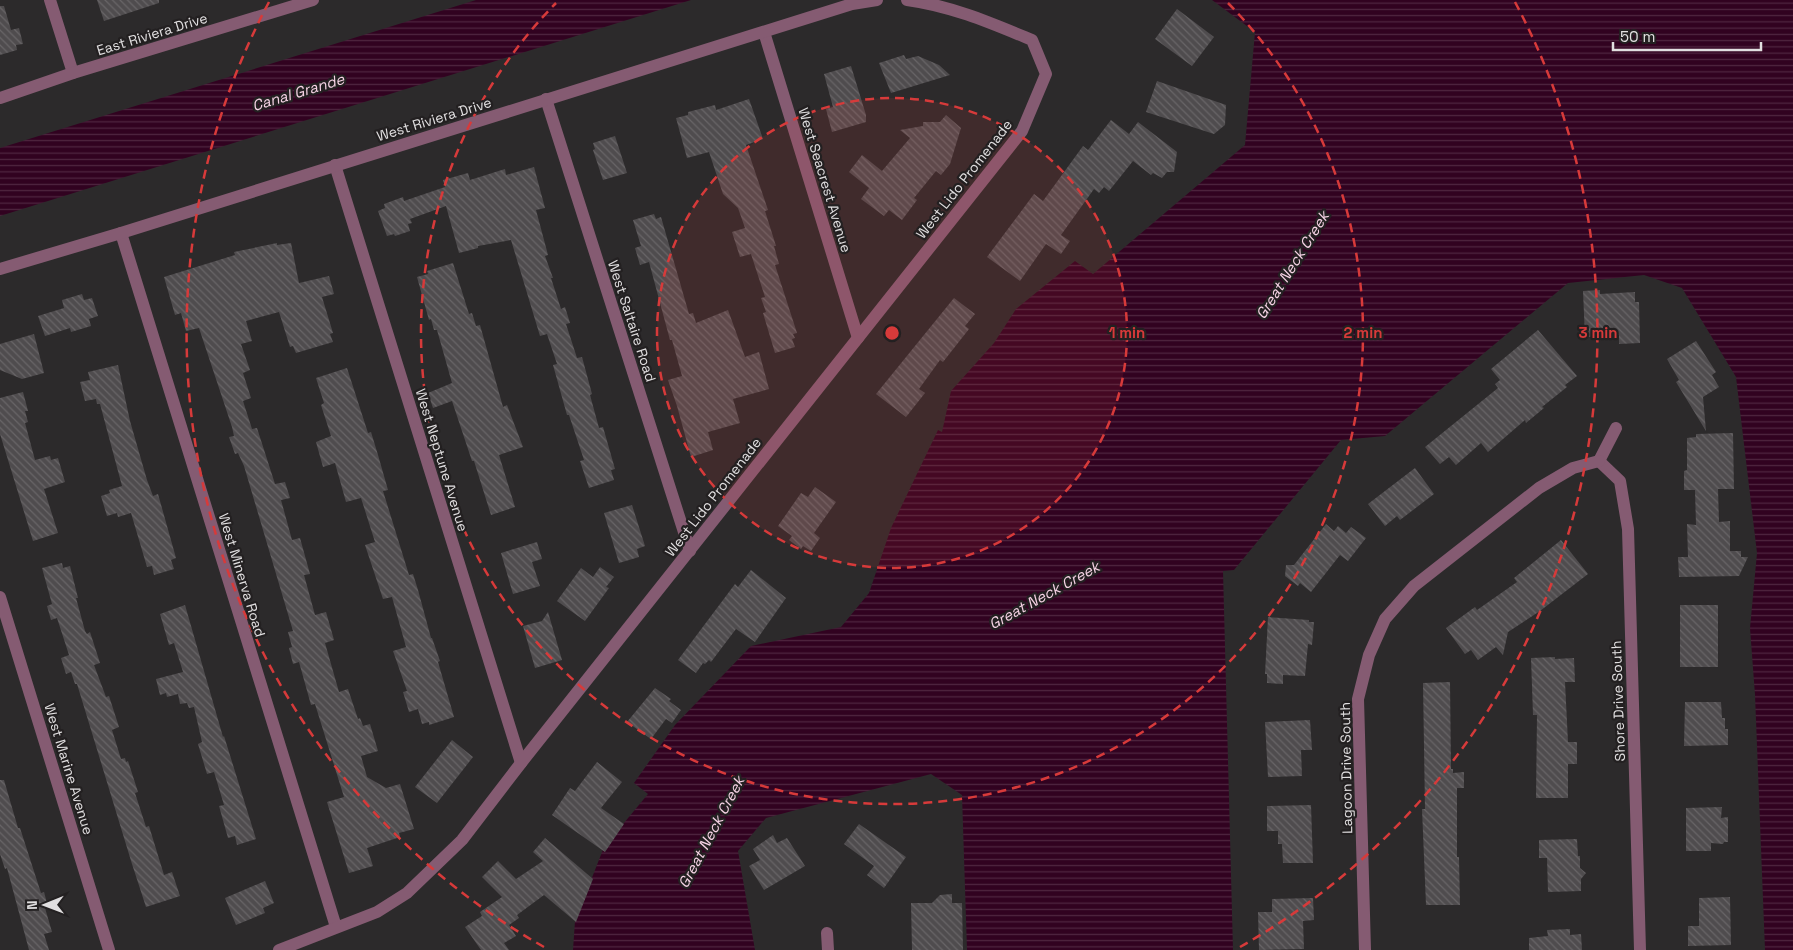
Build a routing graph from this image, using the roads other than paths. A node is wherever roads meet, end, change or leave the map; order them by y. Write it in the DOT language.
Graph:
graph roads {
  1 [pos="50,0"];
  2 [pos="313,0"];
  3 [pos="877,0"];
  4 [pos="907,0"];
  5 [pos="286,4"];
  6 [pos="764,32"];
  7 [pos="73,74"];
  8 [pos="0,98"];
  9 [pos="546,99"];
  10 [pos="335,166"];
  11 [pos="121,233"];
  12 [pos="0,269"];
  13 [pos="858,338"];
  14 [pos="1616,428"];
  15 [pos="1599,461"];
  16 [pos="690,551"];
  17 [pos="0,597"];
  18 [pos="521,762"];
  19 [pos="336,927"];
  20 [pos="827,933"];
  21 [pos="109,950"];
  22 [pos="279,950"];
  23 [pos="828,950"];
  24 [pos="1365,950"];
  25 [pos="1640,950"];
  1 -- 7 [label="street"];
  2 -- 5 [label="street, East Riviera Drive"];
  3 -- 6 [label="street, West Riviera Drive"];
  4 -- 13 [label="street, West Lido Promenade"];
  5 -- 7 [label="street, East Riviera Drive"];
  6 -- 9 [label="street, West Riviera Drive"];
  6 -- 13 [label="street, West Seacrest Avenue"];
  7 -- 8 [label="street, East Riviera Drive"];
  9 -- 10 [label="street, West Riviera Drive"];
  9 -- 16 [label="street, West Saltaire Road"];
  10 -- 11 [label="street, West Riviera Drive"];
  10 -- 18 [label="street, West Neptune Avenue"];
  11 -- 12 [label="street, West Riviera Drive"];
  11 -- 19 [label="street, West Minerva Road"];
  13 -- 16 [label="street, West Lido Promenade"];
  14 -- 15 [label="street"];
  15 -- 24 [label="street, Lagoon Drive South"];
  15 -- 25 [label="street, Shore Drive South"];
  16 -- 18 [label="street, West Lido Promenade"];
  17 -- 21 [label="street, West Marine Avenue"];
  18 -- 19 [label="street, West Lido Promenade"];
  19 -- 22 [label="street, West Lido Promenade"];
  20 -- 23 [label="street"];
}
